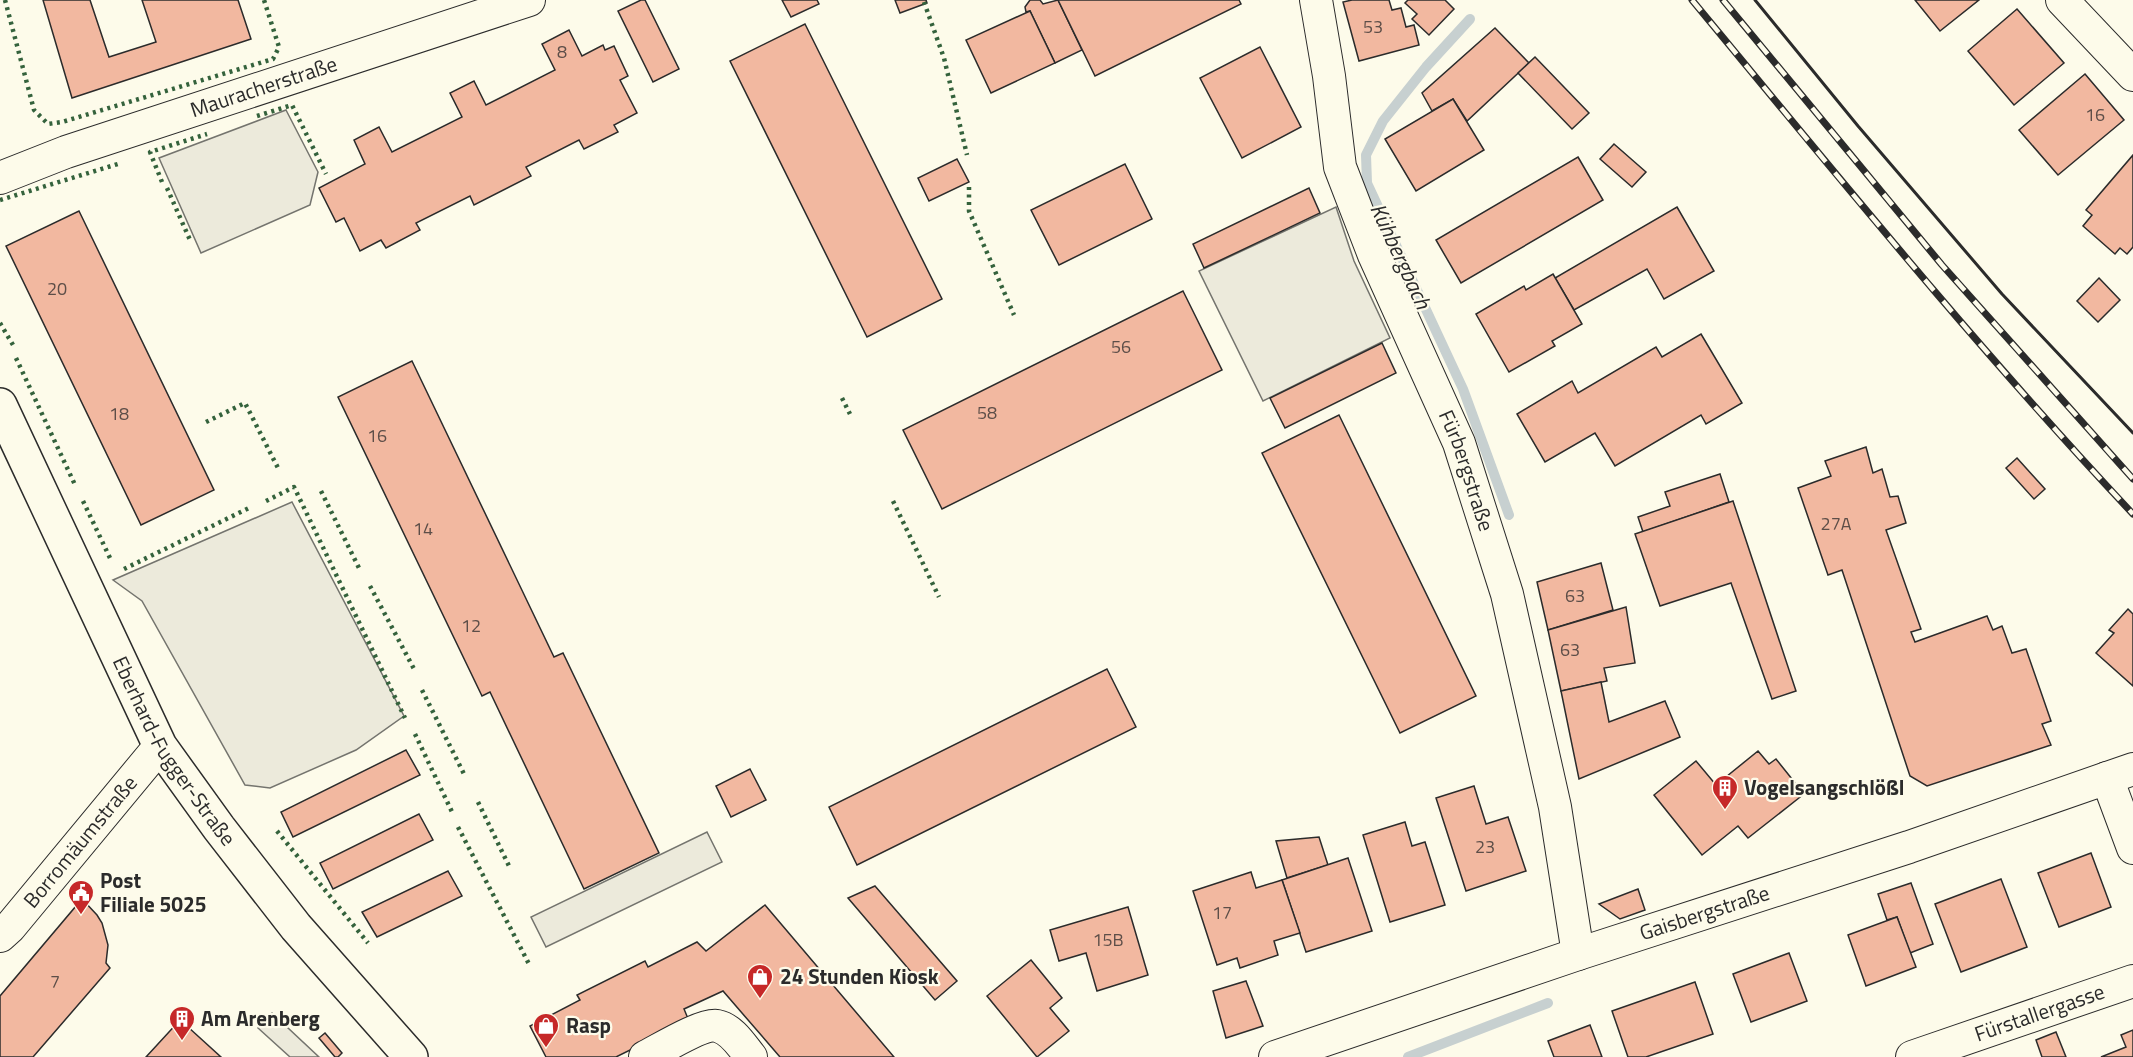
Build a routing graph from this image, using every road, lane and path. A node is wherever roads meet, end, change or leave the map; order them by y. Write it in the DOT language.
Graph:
graph roads {
  1 [pos="529,0"];
  2 [pos="1316,0"];
  3 [pos="2062,0"];
  4 [pos="2133,75"];
  5 [pos="0,178"];
  6 [pos="0,405"];
  7 [pos="160,746"];
  8 [pos="2120,774"];
  9 [pos="2133,848"];
  10 [pos="0,936"];
  11 [pos="1578,954"];
  12 [pos="2133,981"];
  13 [pos="411,1057"];
  14 [pos="645,1057"];
  15 [pos="751,1057"];
  16 [pos="1275,1057"];
  17 [pos="1912,1057"];
  1 -- 5 [label="street, Mauracherstraße"];
  2 -- 11 [label="street, Fürbergstraße"];
  3 -- 4 [label="street"];
  6 -- 7 [label="main road, Eberhard-Fugger-Straße"];
  7 -- 10 [label="street, Borromäumstraße"];
  7 -- 13 [label="main road, Eberhard-Fugger-Straße"];
  8 -- 9 [label="street"];
  8 -- 11 [label="street, Gaisbergstraße"];
  11 -- 16 [label="street, Gaisbergstraße"];
  12 -- 17 [label="street, Fürstallergasse"];
  14 -- 15 [label="street"];
}
